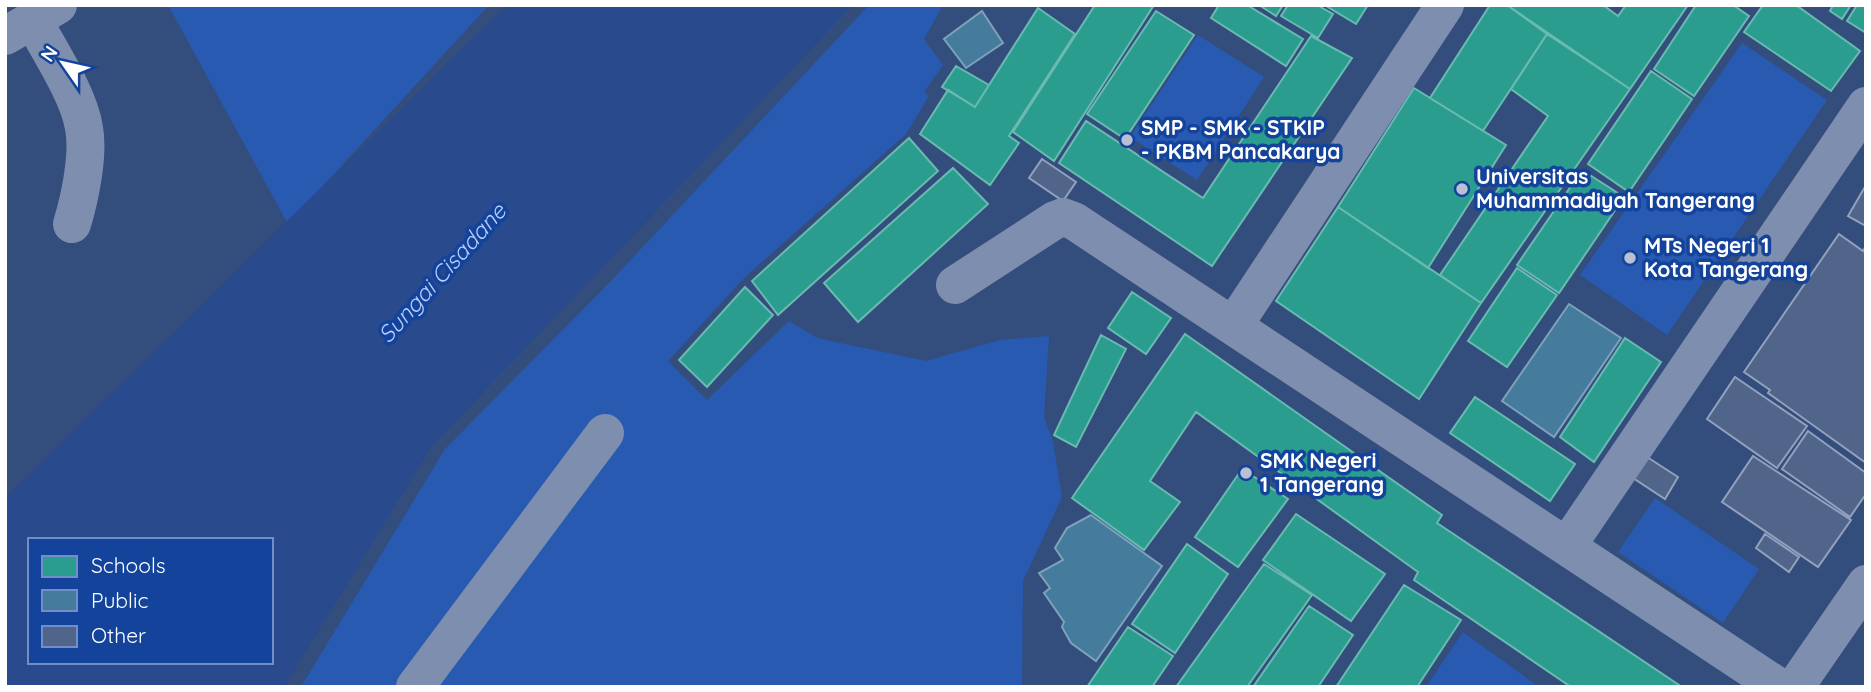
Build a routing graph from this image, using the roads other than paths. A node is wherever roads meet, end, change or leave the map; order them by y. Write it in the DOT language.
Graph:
graph roads {
  1 [pos="1445,5"];
  2 [pos="32,20"];
  3 [pos="1866,106"];
  4 [pos="72,224"];
  5 [pos="955,285"];
  6 [pos="1234,325"];
  7 [pos="605,433"];
  8 [pos="1567,546"];
  9 [pos="1866,584"];
  10 [pos="415,687"];
  11 [pos="1779,687"];
  12 [pos="1795,687"];
  1 -- 6 [label="street"];
  2 -- 4 [label="street"];
  3 -- 8 [label="street"];
  5 -- 6 [label="street"];
  6 -- 8 [label="street"];
  7 -- 10 [label="street"];
  8 -- 11 [label="street"];
  9 -- 12 [label="street"];
}
